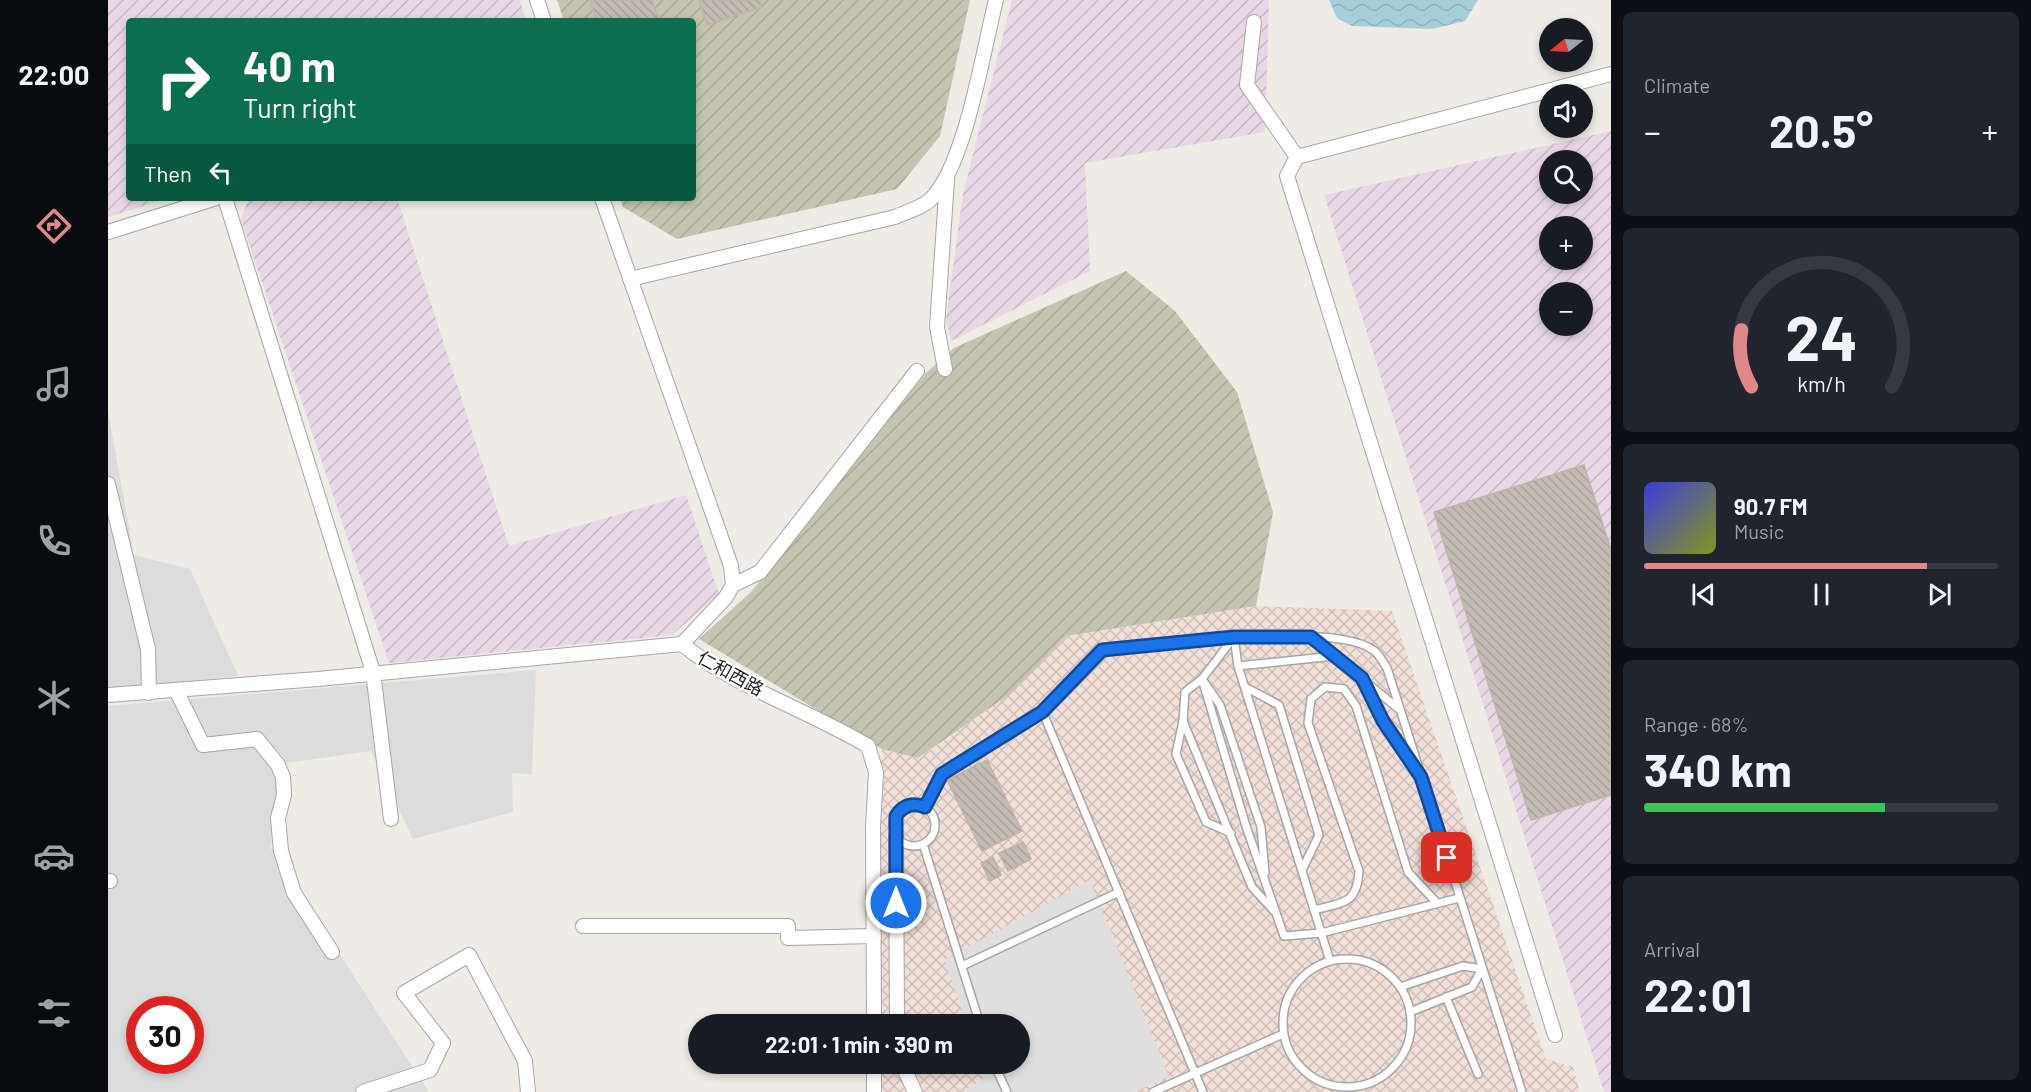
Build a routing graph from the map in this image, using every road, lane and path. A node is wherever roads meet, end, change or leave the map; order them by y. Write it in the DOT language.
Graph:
graph roads {
  1 [pos="537,0"];
  2 [pos="996,0"];
  3 [pos="543,18"];
  4 [pos="1254,22"];
  5 [pos="1611,74"];
  6 [pos="1297,157"];
  7 [pos="948,178"];
  8 [pos="206,201"];
  9 [pos="226,201"];
  10 [pos="603,201"];
  11 [pos="108,232"];
  12 [pos="630,279"];
  13 [pos="945,369"];
  14 [pos="916,371"];
  15 [pos="108,484"];
  16 [pos="733,585"];
  17 [pos="1234,637"];
  18 [pos="1311,637"];
  19 [pos="682,644"];
  20 [pos="1334,656"];
  21 [pos="1238,666"];
  22 [pos="373,672"];
  23 [pos="1362,678"];
  24 [pos="1202,679"];
  25 [pos="1245,687"];
  26 [pos="176,690"];
  27 [pos="149,693"];
  28 [pos="108,695"];
  29 [pos="1400,710"];
  30 [pos="1042,712"];
  31 [pos="1183,721"];
  32 [pos="1421,777"];
  33 [pos="925,807"];
  34 [pos="391,819"];
  35 [pos="1231,833"];
  36 [pos="896,836"];
  37 [pos="923,844"];
  38 [pos="1302,870"];
  39 [pos="1266,885"];
  40 [pos="1119,892"];
  41 [pos="1460,898"];
  42 [pos="1437,903"];
  43 [pos="1314,910"];
  44 [pos="1276,913"];
  45 [pos="583,926"];
  46 [pos="1321,933"];
  47 [pos="874,936"];
  48 [pos="332,952"];
  49 [pos="1330,961"];
  50 [pos="962,966"];
  51 [pos="1482,969"];
  52 [pos="1400,987"];
  53 [pos="1446,997"];
  54 [pos="1410,1012"];
  55 [pos="874,1014"];
  56 [pos="897,1014"];
  57 [pos="977,1014"];
  58 [pos="1283,1034"];
  59 [pos="1555,1035"];
  60 [pos="1195,1073"];
  61 [pos="874,1074"];
  62 [pos="907,1074"];
  63 [pos="999,1074"];
  64 [pos="1478,1074"];
  65 [pos="1360,1089"];
  66 [pos="363,1092"];
  67 [pos="528,1092"];
  68 [pos="874,1092"];
  69 [pos="915,1092"];
  70 [pos="1007,1092"];
  71 [pos="1153,1092"];
  72 [pos="1203,1092"];
  73 [pos="1521,1092"];
  1 -- 3 [label="street"];
  2 -- 7 [label="street"];
  4 -- 6 [label="street"];
  5 -- 6 [label="street"];
  6 -- 59 [label="street"];
  7 -- 12 [label="street"];
  7 -- 13 [label="street"];
  8 -- 11 [label="street"];
  9 -- 22 [label="street"];
  10 -- 12 [label="street"];
  12 -- 16 [label="street"];
  14 -- 16 [label="street"];
  15 -- 27 [label="street"];
  16 -- 19 [label="street, 仁和西路"];
  17 -- 18 [label="lane"];
  17 -- 21 [label="lane"];
  17 -- 24 [label="lane"];
  17 -- 30 [label="lane"];
  18 -- 20 [label="lane"];
  18 -- 29 [label="lane"];
  19 -- 22 [label="street"];
  19 -- 47 [label="street, 仁和西路"];
  20 -- 21 [label="lane"];
  20 -- 23 [label="lane"];
  21 -- 25 [label="lane"];
  22 -- 26 [label="street"];
  22 -- 34 [label="street"];
  23 -- 29 [label="lane"];
  23 -- 32 [label="lane"];
  24 -- 31 [label="lane"];
  24 -- 39 [label="lane"];
  24 -- 39 [label="lane"];
  25 -- 38 [label="lane"];
  25 -- 38 [label="lane"];
  26 -- 27 [label="street"];
  26 -- 48 [label="street"];
  27 -- 28 [label="street"];
  29 -- 32 [label="lane"];
  30 -- 33 [label="lane"];
  30 -- 40 [label="lane"];
  31 -- 35 [label="lane"];
  31 -- 35 [label="lane"];
  32 -- 41 [label="lane"];
  33 -- 36 [label="lane"];
  33 -- 37 [label="lane"];
  35 -- 44 [label="lane"];
  36 -- 37 [label="lane"];
  36 -- 56 [label="street"];
  37 -- 50 [label="lane"];
  38 -- 43 [label="lane"];
  39 -- 44 [label="lane"];
  40 -- 50 [label="lane"];
  40 -- 60 [label="lane"];
  41 -- 42 [label="lane"];
  41 -- 51 [label="lane"];
  42 -- 43 [label="lane"];
  42 -- 46 [label="lane"];
  43 -- 46 [label="lane"];
  44 -- 46 [label="lane"];
  45 -- 47 [label="street"];
  46 -- 49 [label="lane"];
  47 -- 55 [label="street, 仁和西路"];
  49 -- 52 [label="lane"];
  49 -- 58 [label="lane"];
  50 -- 57 [label="lane"];
  51 -- 52 [label="lane"];
  51 -- 53 [label="lane"];
  51 -- 73 [label="lane"];
  52 -- 54 [label="lane"];
  53 -- 54 [label="lane"];
  53 -- 64 [label="lane"];
  54 -- 65 [label="lane"];
  58 -- 60 [label="lane"];
  58 -- 65 [label="lane"];
  60 -- 71 [label="lane"];
  60 -- 72 [label="lane"];
  61 -- 68 [label="street"];
  62 -- 69 [label="street"];
  63 -- 70 [label="lane"];
  66 -- 67 [label="street"];
}
